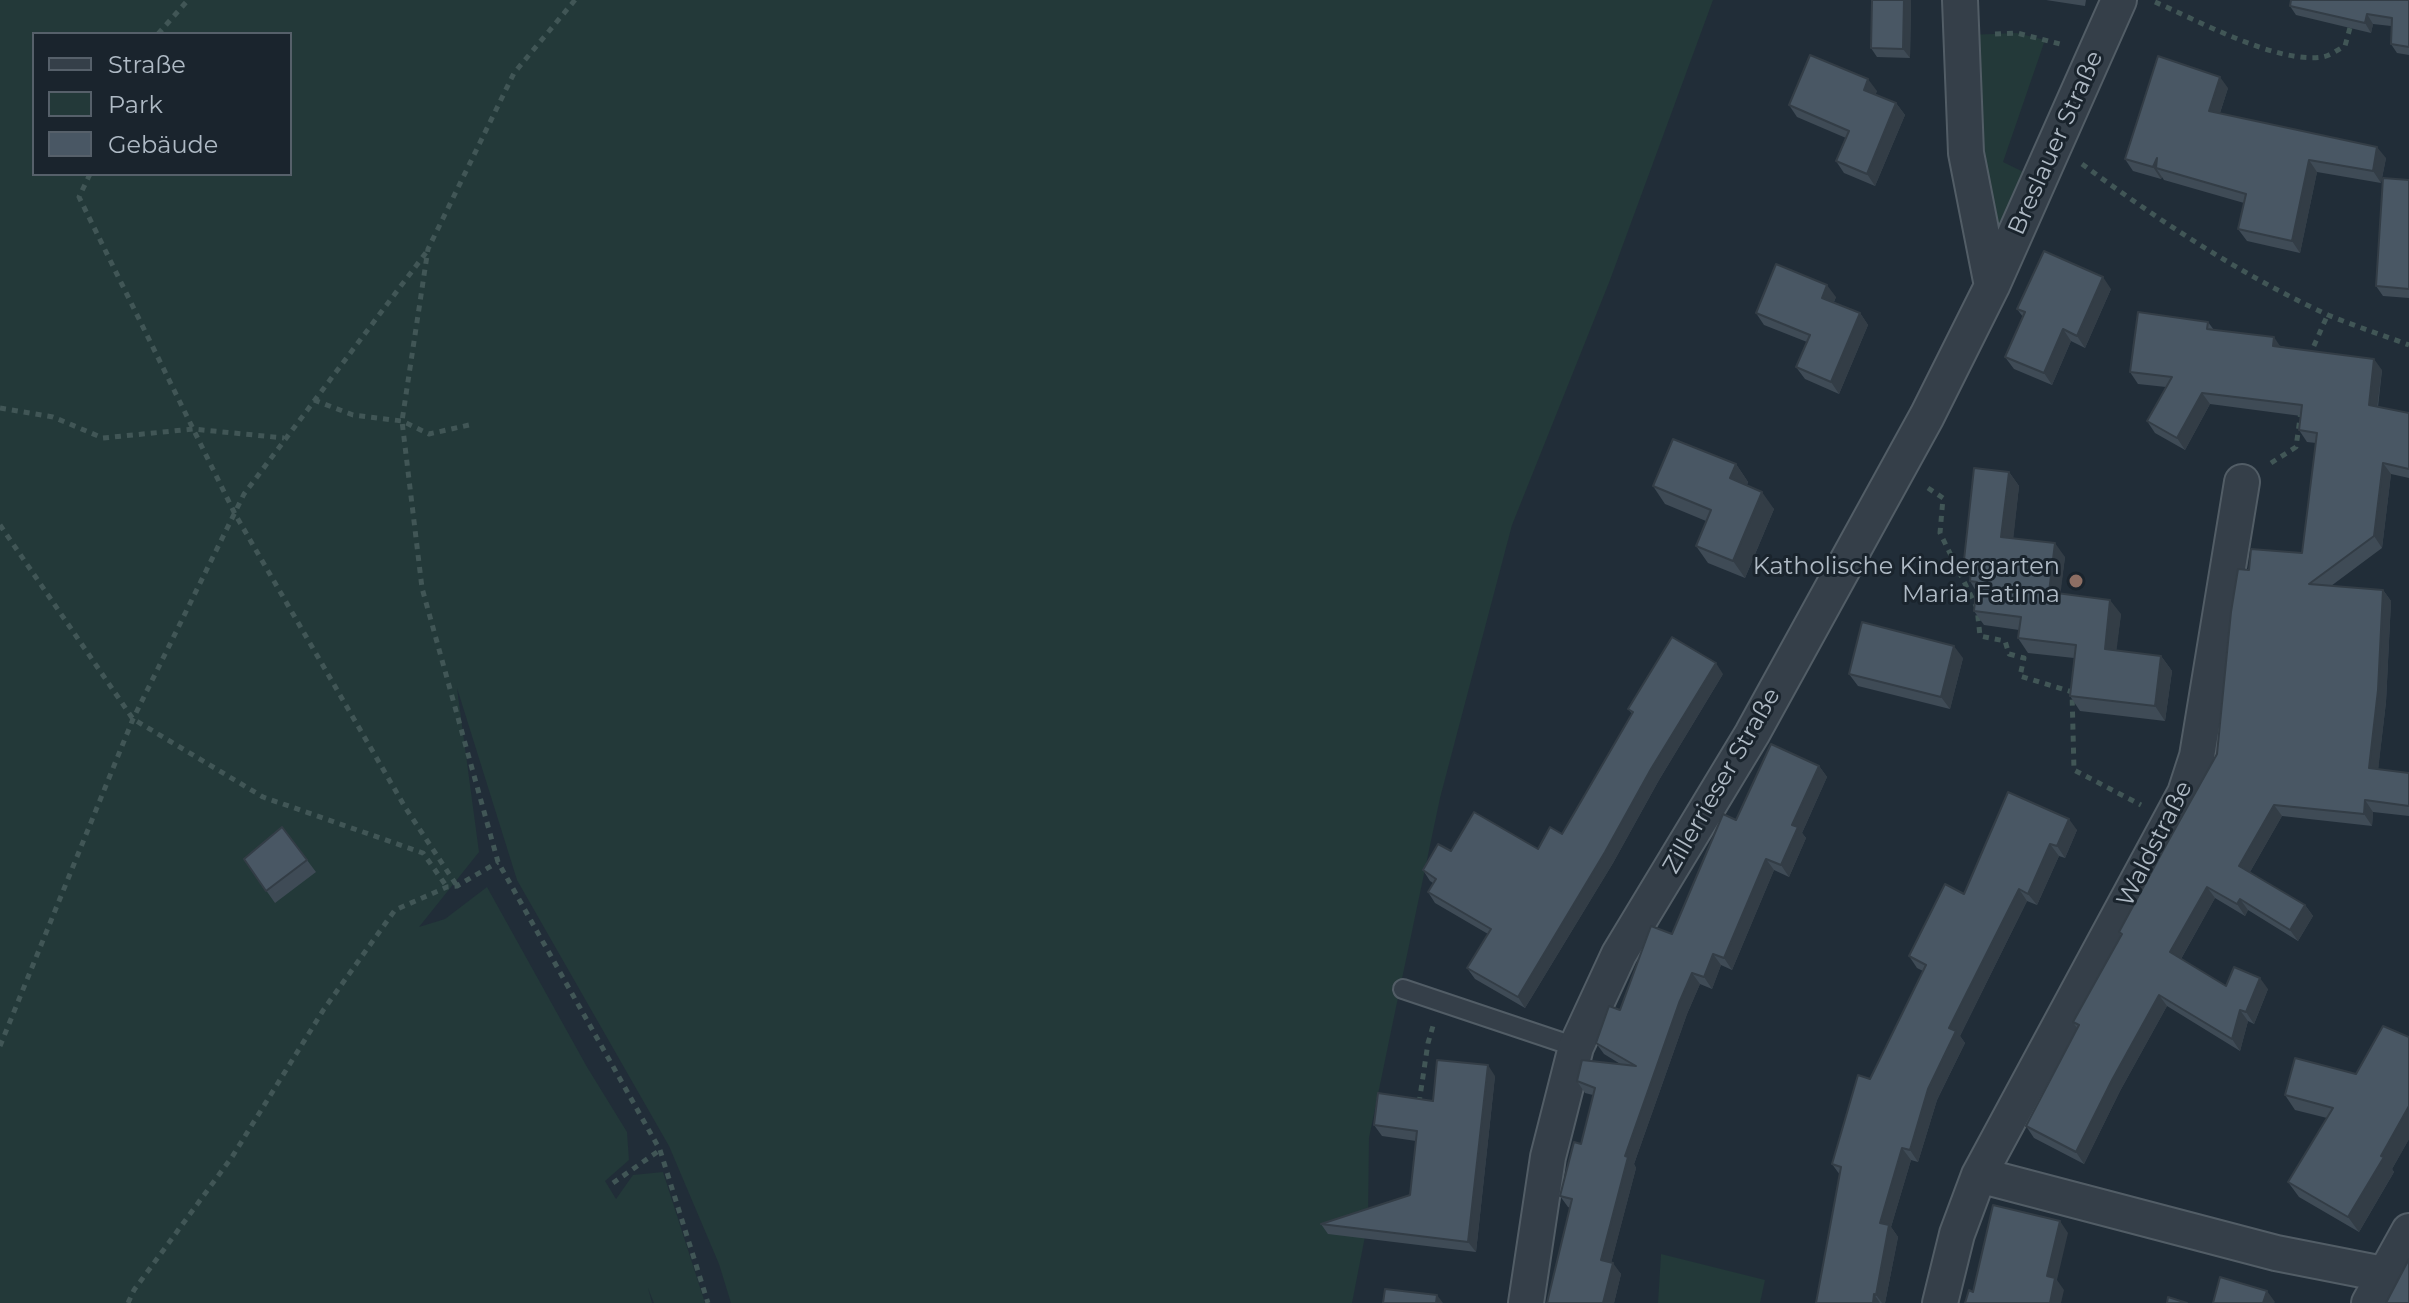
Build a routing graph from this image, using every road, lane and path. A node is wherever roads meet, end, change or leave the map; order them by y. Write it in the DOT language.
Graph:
graph roads {
  1 [pos="188,0"];
  2 [pos="575,0"];
  3 [pos="1960,0"];
  4 [pos="2119,0"];
  5 [pos="2150,0"];
  6 [pos="2353,15"];
  7 [pos="160,32"];
  8 [pos="2017,33"];
  9 [pos="2095,54"];
  10 [pos="2056,145"];
  11 [pos="89,176"];
  12 [pos="428,249"];
  13 [pos="1992,286"];
  14 [pos="2328,314"];
  15 [pos="2409,345"];
  16 [pos="2308,359"];
  17 [pos="313,400"];
  18 [pos="2302,403"];
  19 [pos="0,408"];
  20 [pos="402,421"];
  21 [pos="469,425"];
  22 [pos="193,429"];
  23 [pos="284,438"];
  24 [pos="1898,468"];
  25 [pos="2242,482"];
  26 [pos="235,514"];
  27 [pos="0,525"];
  28 [pos="133,719"];
  29 [pos="2170,820"];
  30 [pos="498,862"];
  31 [pos="457,886"];
  32 [pos="447,887"];
  33 [pos="1403,989"];
  34 [pos="1441,1001"];
  35 [pos="0,1046"];
  36 [pos="1576,1047"];
  37 [pos="1417,1114"];
  38 [pos="660,1150"];
  39 [pos="1979,1175"];
  40 [pos="613,1183"];
  41 [pos="2409,1231"];
  42 [pos="2376,1289"];
  43 [pos="128,1303"];
  44 [pos="708,1303"];
  45 [pos="1526,1303"];
  46 [pos="1940,1303"];
  1 -- 7 [label="path"];
  2 -- 12 [label="path"];
  3 -- 13 [label="street"];
  4 -- 9 [label="street, Breslauer Straße"];
  5 -- 6 [label="path"];
  8 -- 9 [label="path"];
  9 -- 10 [label="street, Breslauer Straße"];
  10 -- 13 [label="street, Breslauer Straße"];
  10 -- 14 [label="path"];
  11 -- 22 [label="path"];
  12 -- 17 [label="path"];
  12 -- 20 [label="path"];
  13 -- 24 [label="street, Zillerrieser Straße"];
  14 -- 15 [label="path"];
  14 -- 16 [label="path"];
  17 -- 20 [label="path"];
  17 -- 23 [label="path"];
  18 -- 25 [label="path"];
  19 -- 22 [label="path"];
  20 -- 21 [label="path"];
  20 -- 30 [label="path"];
  22 -- 23 [label="path"];
  22 -- 26 [label="path"];
  23 -- 26 [label="path"];
  24 -- 29 [label="path"];
  24 -- 36 [label="street, Zillerrieser Straße"];
  25 -- 29 [label="street, Waldstraße"];
  26 -- 28 [label="path"];
  26 -- 31 [label="path"];
  27 -- 28 [label="path"];
  28 -- 32 [label="path"];
  28 -- 35 [label="path"];
  29 -- 39 [label="street, Waldstraße"];
  30 -- 31 [label="path"];
  30 -- 38 [label="path"];
  31 -- 32 [label="path"];
  32 -- 43 [label="path"];
  33 -- 34 [label="lane"];
  34 -- 36 [label="lane"];
  34 -- 37 [label="path"];
  36 -- 45 [label="street, Zillerrieser Straße"];
  38 -- 40 [label="path"];
  38 -- 44 [label="path"];
  39 -- 42 [label="street"];
  39 -- 46 [label="street, Waldstraße"];
  41 -- 42 [label="street"];
}
